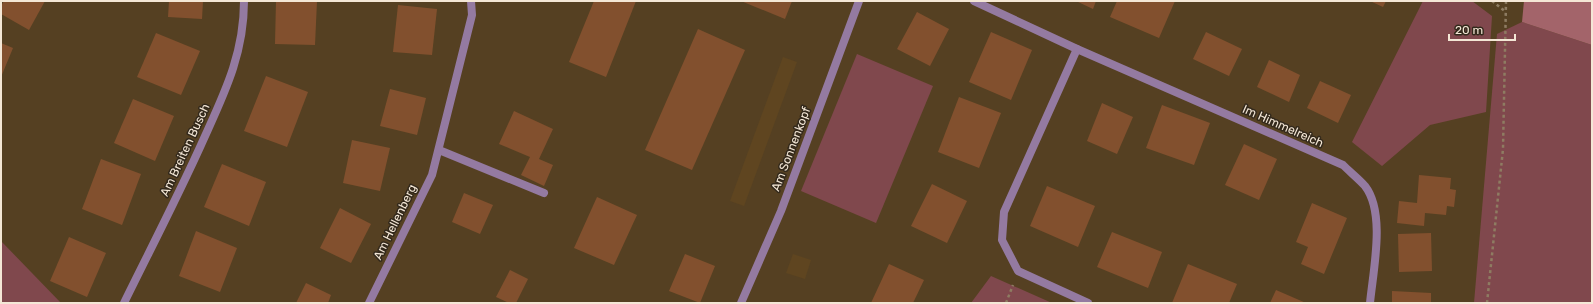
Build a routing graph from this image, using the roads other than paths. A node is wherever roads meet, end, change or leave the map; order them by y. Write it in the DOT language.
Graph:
graph roads {
  1 [pos="244,1"];
  2 [pos="471,1"];
  3 [pos="859,1"];
  4 [pos="974,1"];
  5 [pos="1076,49"];
  6 [pos="439,150"];
  7 [pos="544,193"];
  8 [pos="124,303"];
  9 [pos="369,303"];
  10 [pos="741,303"];
  11 [pos="1088,303"];
  12 [pos="1370,303"];
  1 -- 8 [label="street, Am Breiten Busch"];
  2 -- 6 [label="street, Am Hellenberg"];
  3 -- 10 [label="street, Am Sonnenkopf"];
  4 -- 5 [label="street, Im Himmelreich"];
  5 -- 11 [label="street"];
  5 -- 12 [label="street, Im Himmelreich"];
  6 -- 7 [label="street"];
  6 -- 9 [label="street, Am Hellenberg"];
}
